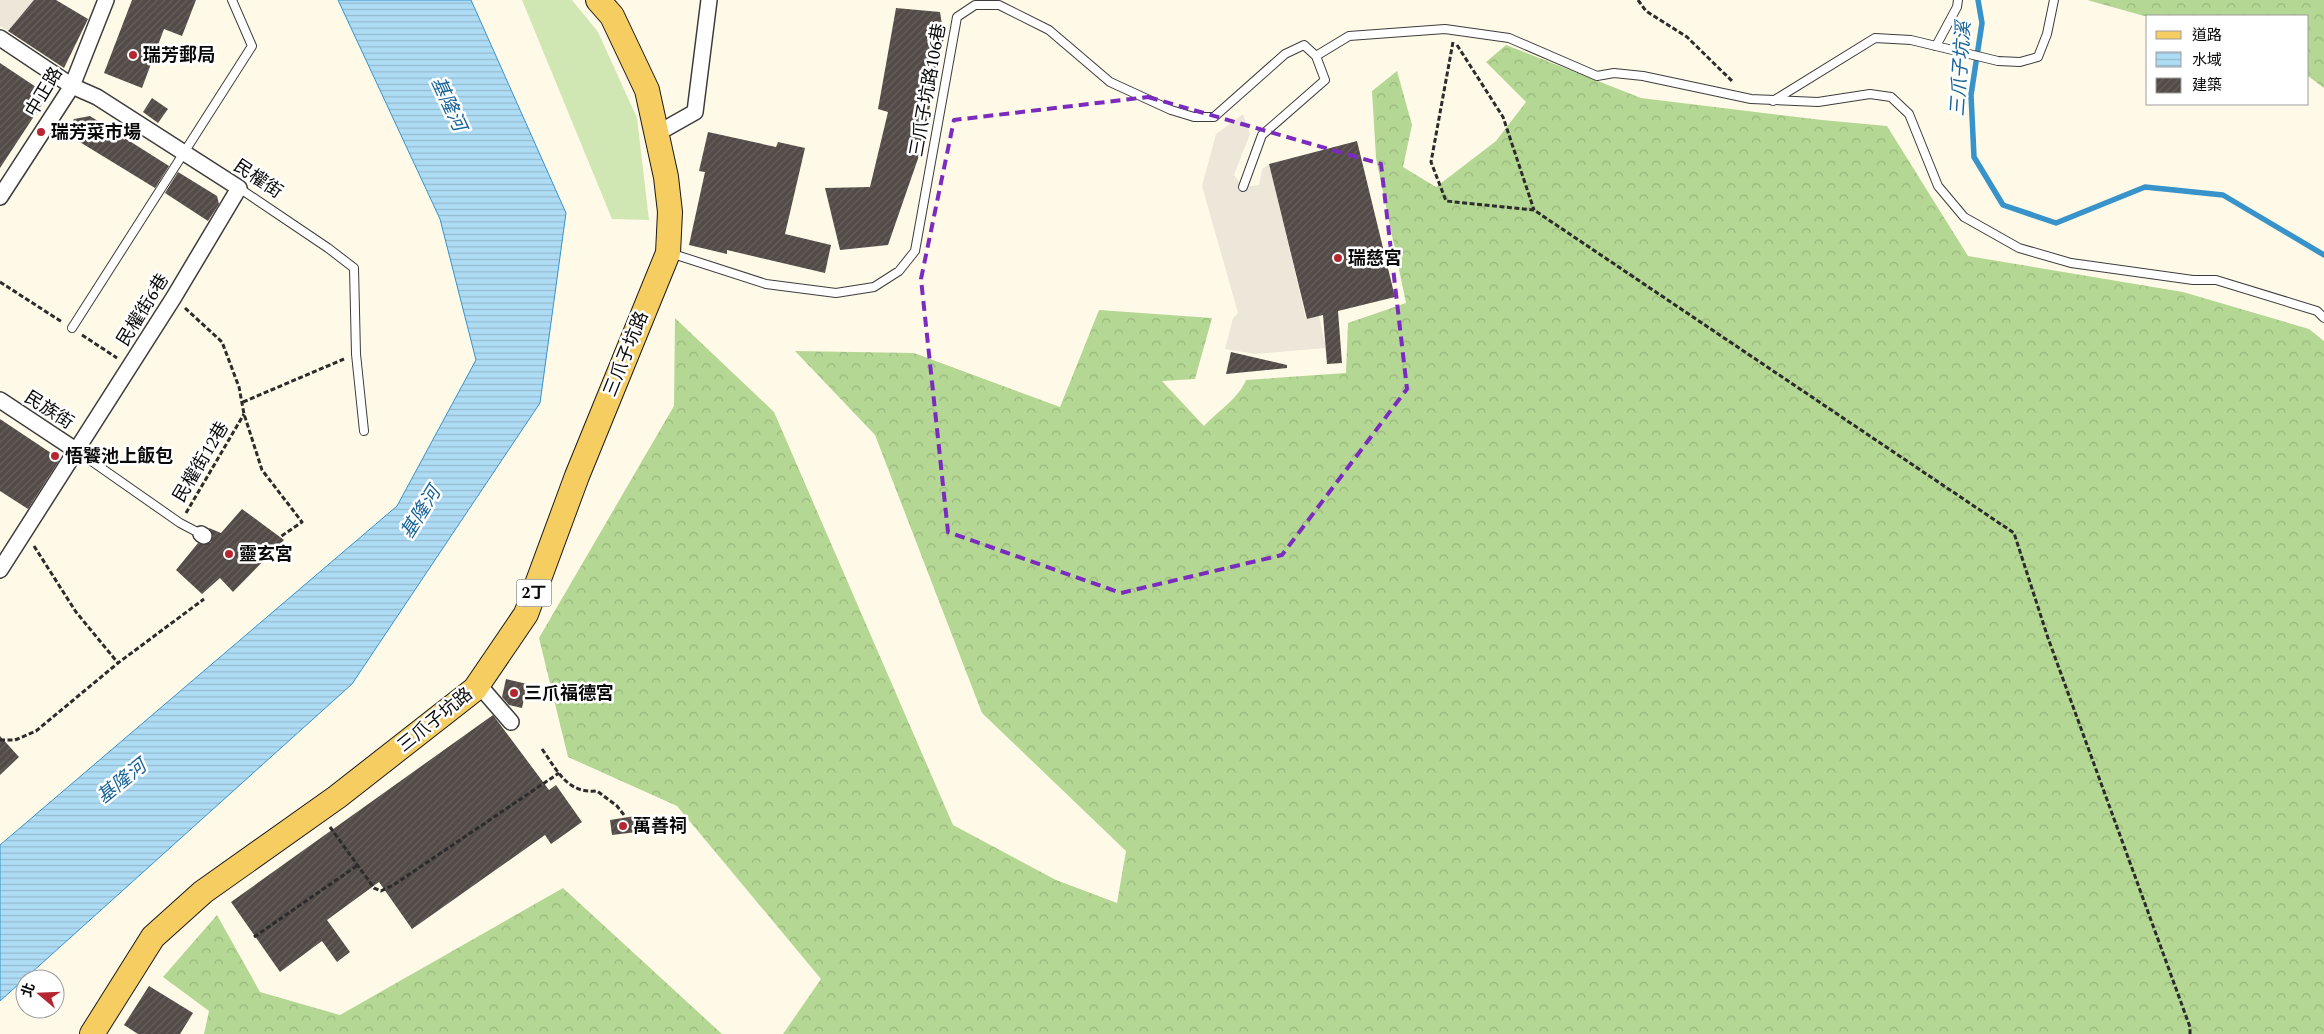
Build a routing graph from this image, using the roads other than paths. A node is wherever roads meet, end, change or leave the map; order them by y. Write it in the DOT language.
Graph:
graph roads {
  1 [pos="106,0"];
  2 [pos="232,0"];
  3 [pos="598,0"];
  4 [pos="709,0"];
  5 [pos="1958,0"];
  6 [pos="2054,0"];
  7 [pos="0,38"];
  8 [pos="1936,46"];
  9 [pos="1316,56"];
  10 [pos="72,86"];
  11 [pos="1773,101"];
  12 [pos="656,134"];
  13 [pos="185,152"];
  14 [pos="239,188"];
  15 [pos="1243,188"];
  16 [pos="0,197"];
  17 [pos="668,253"];
  18 [pos="2324,318"];
  19 [pos="72,328"];
  20 [pos="0,400"];
  21 [pos="364,431"];
  22 [pos="77,451"];
  23 [pos="202,535"];
  24 [pos="0,570"];
  25 [pos="478,684"];
  26 [pos="511,722"];
  27 [pos="92,1034"];
  1 -- 10 [label="street, 中正路"];
  2 -- 13 [label="lane"];
  3 -- 12 [label="main road, 三爪子坑路 / 2丁"];
  4 -- 12 [label="street"];
  5 -- 8 [label="lane"];
  6 -- 8 [label="lane"];
  7 -- 10 [label="street, 民權街"];
  8 -- 11 [label="lane"];
  9 -- 11 [label="lane"];
  9 -- 15 [label="lane"];
  9 -- 17 [label="lane, 三爪子坑路106巷"];
  10 -- 13 [label="street, 民權街"];
  10 -- 16 [label="street, 中正路"];
  11 -- 18 [label="lane"];
  12 -- 17 [label="main road, 三爪子坑路 / 2丁"];
  13 -- 14 [label="street, 民權街"];
  13 -- 19 [label="lane"];
  14 -- 21 [label="lane, 民權街"];
  14 -- 22 [label="street, 民權街6巷"];
  17 -- 25 [label="main road, 三爪子坑路 / 2丁"];
  20 -- 22 [label="street, 民族街"];
  22 -- 23 [label="lane"];
  22 -- 24 [label="street, 民權街6巷"];
  25 -- 26 [label="street"];
  25 -- 27 [label="main road, 三爪子坑路 / 2丁"];
}
